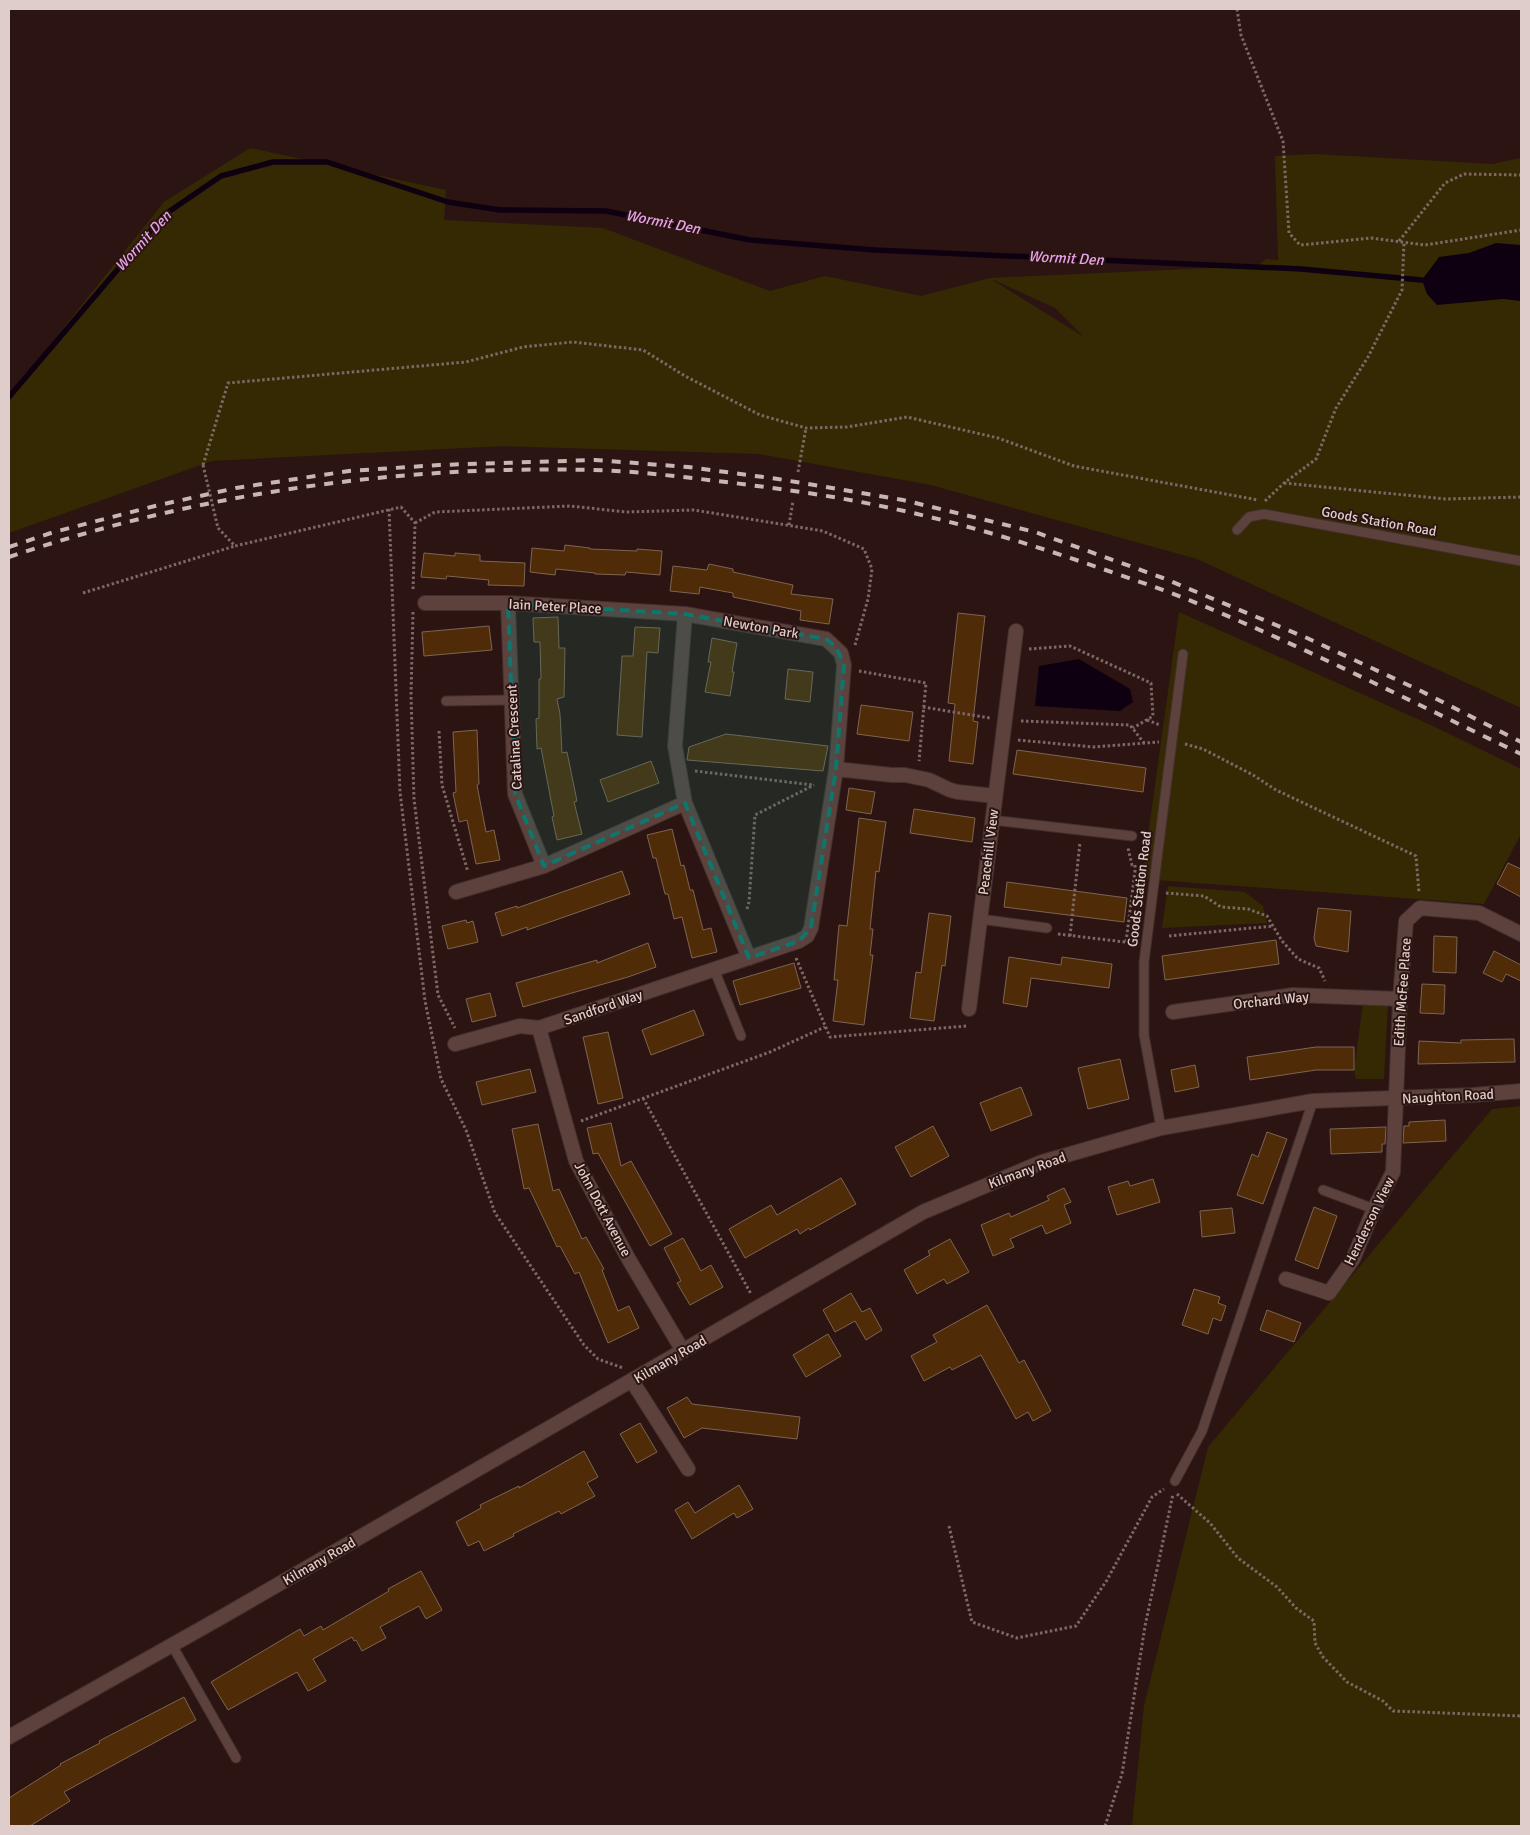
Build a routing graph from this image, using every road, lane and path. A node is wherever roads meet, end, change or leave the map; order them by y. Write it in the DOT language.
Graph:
graph roads {
  1 [pos="1237,9"];
  2 [pos="1521,175"];
  3 [pos="1521,230"];
  4 [pos="1398,242"];
  5 [pos="1404,242"];
  6 [pos="806,428"];
  7 [pos="798,472"];
  8 [pos="1284,483"];
  9 [pos="1521,497"];
  10 [pos="793,501"];
  11 [pos="1264,502"];
  12 [pos="389,509"];
  13 [pos="1249,517"];
  14 [pos="415,523"];
  15 [pos="788,526"];
  16 [pos="1237,530"];
  17 [pos="235,546"];
  18 [pos="1521,561"];
  19 [pos="83,593"];
  20 [pos="413,595"];
  21 [pos="419,603"];
  22 [pos="508,603"];
  23 [pos="685,614"];
  24 [pos="1016,631"];
  25 [pos="1013,650"];
  26 [pos="1183,654"];
  27 [pos="844,666"];
  28 [pos="512,700"];
  29 [pos="446,701"];
  30 [pos="923,707"];
  31 [pos="1004,720"];
  32 [pos="1132,728"];
  33 [pos="439,731"];
  34 [pos="1002,738"];
  35 [pos="1171,741"];
  36 [pos="836,769"];
  37 [pos="679,770"];
  38 [pos="918,777"];
  39 [pos="814,785"];
  40 [pos="833,788"];
  41 [pos="995,796"];
  42 [pos="685,803"];
  43 [pos="992,820"];
  44 [pos="1081,830"];
  45 [pos="1129,836"];
  46 [pos="544,866"];
  47 [pos="472,887"];
  48 [pos="456,892"];
  49 [pos="1153,892"];
  50 [pos="1420,908"];
  51 [pos="980,919"];
  52 [pos="1273,926"];
  53 [pos="1047,928"];
  54 [pos="738,933"];
  55 [pos="1521,934"];
  56 [pos="1070,936"];
  57 [pos="1169,936"];
  58 [pos="1126,942"];
  59 [pos="790,944"];
  60 [pos="1146,945"];
  61 [pos="749,958"];
  62 [pos="714,969"];
  63 [pos="1332,996"];
  64 [pos="1400,999"];
  65 [pos="969,1009"];
  66 [pos="1173,1012"];
  67 [pos="825,1027"];
  68 [pos="539,1028"];
  69 [pos="741,1036"];
  70 [pos="459,1043"];
  71 [pos="1521,1091"];
  72 [pos="644,1098"];
  73 [pos="1374,1099"];
  74 [pos="1396,1099"];
  75 [pos="1313,1101"];
  76 [pos="566,1126"];
  77 [pos="1161,1128"];
  78 [pos="1323,1190"];
  79 [pos="1374,1209"];
  80 [pos="1286,1279"];
  81 [pos="758,1307"];
  82 [pos="683,1351"];
  83 [pos="637,1378"];
  84 [pos="688,1469"];
  85 [pos="1175,1481"];
  86 [pos="949,1526"];
  87 [pos="172,1645"];
  88 [pos="1521,1716"];
  89 [pos="9,1737"];
  90 [pos="236,1758"];
  91 [pos="1106,1826"];
  1 -- 4 [label="path"];
  2 -- 4 [label="path"];
  3 -- 5 [label="path"];
  4 -- 5 [label="path"];
  5 -- 8 [label="path"];
  6 -- 7 [label="path"];
  6 -- 11 [label="path"];
  6 -- 17 [label="path, bridge"];
  8 -- 9 [label="path"];
  8 -- 11 [label="path"];
  10 -- 15 [label="path"];
  11 -- 13 [label="path"];
  12 -- 14 [label="path"];
  12 -- 17 [label="path"];
  12 -- 83 [label="path"];
  13 -- 16 [label="lane"];
  13 -- 18 [label="lane, Goods Station Road"];
  14 -- 15 [label="path"];
  14 -- 20 [label="path"];
  15 -- 27 [label="path"];
  17 -- 19 [label="path"];
  21 -- 22 [label="street, Iain Peter Place"];
  21 -- 70 [label="path"];
  22 -- 23 [label="street, Iain Peter Place"];
  22 -- 28 [label="street, Catalina Crescent"];
  23 -- 27 [label="street, Newton Park"];
  23 -- 37 [label="street"];
  24 -- 25 [label="street"];
  25 -- 31 [label="street"];
  25 -- 32 [label="path"];
  26 -- 35 [label="lane, Goods Station Road"];
  27 -- 30 [label="path"];
  27 -- 36 [label="street"];
  28 -- 29 [label="lane"];
  28 -- 46 [label="street, Catalina Crescent"];
  30 -- 31 [label="path"];
  30 -- 38 [label="path"];
  31 -- 32 [label="path"];
  31 -- 34 [label="street"];
  32 -- 34 [label="path"];
  33 -- 47 [label="path"];
  34 -- 41 [label="street"];
  35 -- 49 [label="lane, Goods Station Road"];
  35 -- 50 [label="path"];
  36 -- 38 [label="street, Peacehill View"];
  36 -- 40 [label="street"];
  37 -- 39 [label="path"];
  37 -- 42 [label="street"];
  38 -- 41 [label="street, Peacehill View"];
  39 -- 40 [label="path"];
  39 -- 54 [label="path"];
  40 -- 59 [label="street"];
  41 -- 43 [label="street, Peacehill View"];
  42 -- 46 [label="street"];
  42 -- 54 [label="street"];
  43 -- 44 [label="lane"];
  43 -- 51 [label="street, Peacehill View"];
  44 -- 45 [label="lane"];
  44 -- 56 [label="path"];
  45 -- 58 [label="path"];
  46 -- 47 [label="street"];
  47 -- 48 [label="street"];
  49 -- 52 [label="path"];
  49 -- 60 [label="lane, Goods Station Road"];
  50 -- 55 [label="street"];
  50 -- 64 [label="street, Edith McFee Place"];
  51 -- 53 [label="lane"];
  51 -- 65 [label="street, Peacehill View"];
  52 -- 57 [label="path"];
  52 -- 63 [label="path"];
  53 -- 56 [label="path"];
  54 -- 61 [label="street"];
  56 -- 58 [label="path"];
  58 -- 60 [label="path"];
  59 -- 61 [label="street"];
  59 -- 67 [label="path"];
  60 -- 77 [label="lane, Goods Station Road"];
  61 -- 62 [label="street, Sandford Way"];
  62 -- 68 [label="street, Sandford Way"];
  62 -- 69 [label="lane"];
  63 -- 64 [label="street, Orchard Way"];
  63 -- 66 [label="street, Orchard Way"];
  64 -- 74 [label="street, Edith McFee Place"];
  65 -- 67 [label="path"];
  67 -- 72 [label="path"];
  68 -- 70 [label="street, Sandford Way"];
  68 -- 76 [label="street, John Dott Avenue"];
  71 -- 74 [label="street, Naughton Road"];
  72 -- 76 [label="path"];
  72 -- 81 [label="path"];
  73 -- 74 [label="street, Naughton Road"];
  73 -- 75 [label="street, Kilmany Road"];
  74 -- 79 [label="street, Henderson View"];
  75 -- 77 [label="street, Kilmany Road"];
  75 -- 85 [label="lane"];
  76 -- 82 [label="street, John Dott Avenue"];
  77 -- 81 [label="street, Kilmany Road"];
  78 -- 79 [label="lane"];
  79 -- 80 [label="street, Henderson View"];
  81 -- 82 [label="street, Kilmany Road"];
  82 -- 83 [label="street, Kilmany Road"];
  83 -- 84 [label="street"];
  83 -- 87 [label="street, Kilmany Road"];
  85 -- 86 [label="path"];
  87 -- 89 [label="street, Kilmany Road"];
  87 -- 90 [label="lane"];
  88 -- 91 [label="path"];
}
